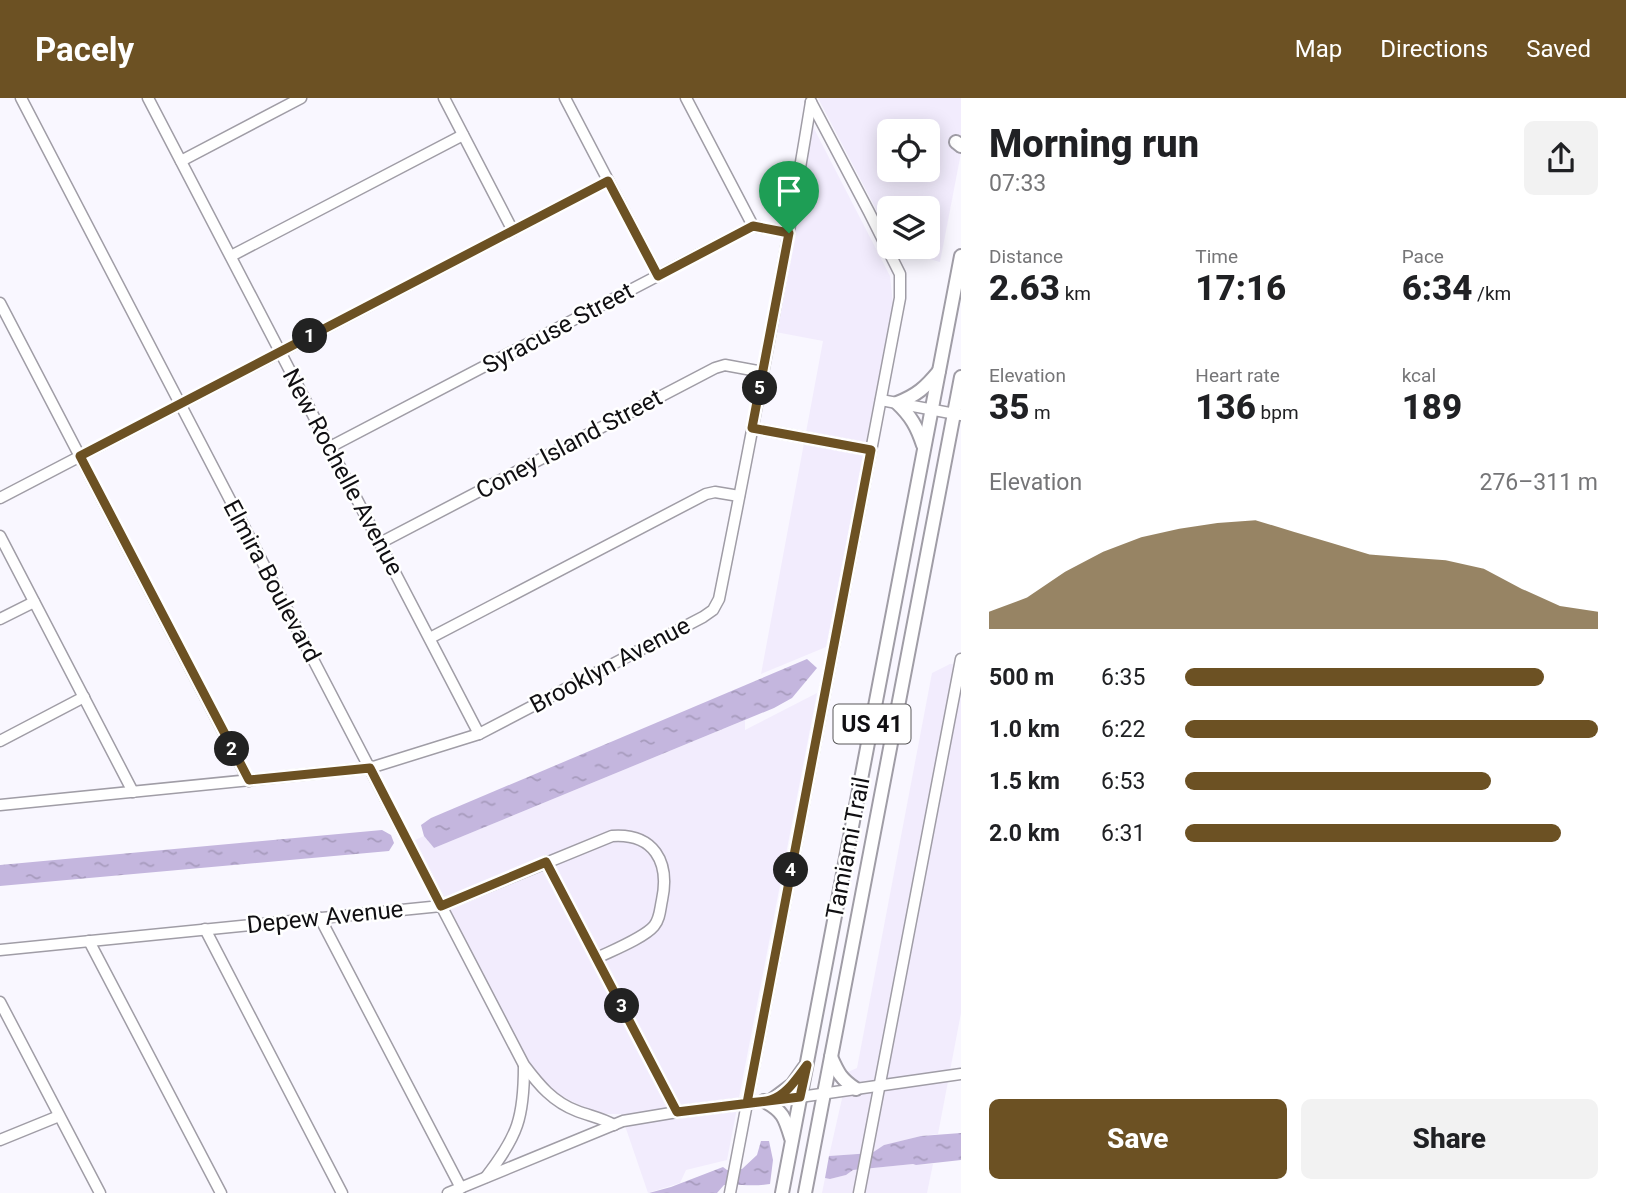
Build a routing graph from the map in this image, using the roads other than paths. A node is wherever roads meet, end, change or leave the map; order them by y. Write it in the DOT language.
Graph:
graph roads {
  1 [pos="20,98"];
  2 [pos="148,98"];
  3 [pos="301,98"];
  4 [pos="444,98"];
  5 [pos="565,98"];
  6 [pos="686,98"];
  7 [pos="810,100"];
  8 [pos="463,135"];
  9 [pos="181,161"];
  10 [pos="608,181"];
  11 [pos="753,226"];
  12 [pos="513,231"];
  13 [pos="789,233"];
  14 [pos="231,256"];
  15 [pos="961,256"];
  16 [pos="658,276"];
  17 [pos="0,303"];
  18 [pos="280,352"];
  19 [pos="939,371"];
  20 [pos="763,372"];
  21 [pos="961,377"];
  22 [pos="881,400"];
  23 [pos="897,403"];
  24 [pos="180,404"];
  25 [pos="932,409"];
  26 [pos="958,414"];
  27 [pos="752,428"];
  28 [pos="330,447"];
  29 [pos="924,447"];
  30 [pos="871,450"];
  31 [pos="80,456"];
  32 [pos="739,496"];
  33 [pos="0,498"];
  34 [pos="0,536"];
  35 [pos="380,542"];
  36 [pos="34,602"];
  37 [pos="0,619"];
  38 [pos="430,638"];
  39 [pos="961,659"];
  40 [pos="84,697"];
  41 [pos="480,734"];
  42 [pos="0,741"];
  43 [pos="370,768"];
  44 [pos="249,780"];
  45 [pos="134,792"];
  46 [pos="0,806"];
  47 [pos="546,862"];
  48 [pos="441,906"];
  49 [pos="320,918"];
  50 [pos="205,929"];
  51 [pos="89,941"];
  52 [pos="0,950"];
  53 [pos="597,958"];
  54 [pos="0,1002"];
  55 [pos="5,1022"];
  56 [pos="831,1056"];
  57 [pos="524,1065"];
  58 [pos="807,1065"];
  59 [pos="961,1074"];
  60 [pos="880,1085"];
  61 [pos="856,1089"];
  62 [pos="824,1093"];
  63 [pos="800,1097"];
  64 [pos="768,1100"];
  65 [pos="747,1103"];
  66 [pos="677,1112"];
  67 [pos="59,1116"];
  68 [pos="614,1125"];
  69 [pos="0,1140"];
  70 [pos="792,1141"];
  71 [pos="485,1178"];
  72 [pos="461,1188"];
  73 [pos="730,1191"];
  74 [pos="100,1193"];
  75 [pos="221,1193"];
  76 [pos="342,1193"];
  77 [pos="449,1193"];
  78 [pos="782,1193"];
  79 [pos="805,1193"];
  80 [pos="859,1193"];
  1 -- 24 [label="street, Elmira Boulevard"];
  2 -- 9 [label="street, New Rochelle Avenue"];
  3 -- 9 [label="street"];
  4 -- 8 [label="street"];
  5 -- 10 [label="street"];
  6 -- 11 [label="street"];
  7 -- 13 [label="street, Brooklyn Avenue"];
  7 -- 22 [label="street"];
  8 -- 12 [label="street"];
  8 -- 14 [label="street"];
  9 -- 14 [label="street, New Rochelle Avenue"];
  10 -- 12 [label="street"];
  10 -- 16 [label="street"];
  11 -- 13 [label="street"];
  11 -- 16 [label="street, Syracuse Street"];
  12 -- 18 [label="street"];
  13 -- 20 [label="street, Brooklyn Avenue"];
  14 -- 18 [label="street, New Rochelle Avenue"];
  15 -- 19 [label="main road, Tamiami Trail / US 41"];
  16 -- 28 [label="street, Syracuse Street"];
  17 -- 31 [label="street"];
  18 -- 24 [label="street"];
  18 -- 28 [label="street, New Rochelle Avenue"];
  19 -- 23 [label="main road"];
  19 -- 25 [label="main road, Tamiami Trail / US 41"];
  20 -- 27 [label="street, Brooklyn Avenue"];
  20 -- 35 [label="street, Coney Island Street"];
  21 -- 26 [label="main road, Tamiami Trail / US 41"];
  22 -- 23 [label="street"];
  22 -- 30 [label="street"];
  23 -- 25 [label="street"];
  23 -- 29 [label="main road"];
  24 -- 31 [label="street"];
  24 -- 43 [label="street, Elmira Boulevard"];
  25 -- 26 [label="street"];
  25 -- 29 [label="main road, Tamiami Trail / US 41"];
  26 -- 56 [label="main road, Tamiami Trail / US 41"];
  27 -- 30 [label="street"];
  27 -- 32 [label="street, Brooklyn Avenue"];
  28 -- 35 [label="street, New Rochelle Avenue"];
  29 -- 58 [label="main road, Tamiami Trail / US 41"];
  30 -- 65 [label="street"];
  31 -- 33 [label="street"];
  31 -- 44 [label="street"];
  32 -- 38 [label="street"];
  32 -- 41 [label="street, Brooklyn Avenue"];
  34 -- 36 [label="street"];
  35 -- 38 [label="street, New Rochelle Avenue"];
  36 -- 37 [label="street"];
  36 -- 40 [label="street"];
  38 -- 41 [label="street, New Rochelle Avenue"];
  39 -- 60 [label="street"];
  40 -- 42 [label="street"];
  40 -- 45 [label="street"];
  41 -- 43 [label="street, Brooklyn Avenue"];
  43 -- 44 [label="street, Brooklyn Avenue"];
  43 -- 48 [label="street, Elmira Boulevard"];
  44 -- 45 [label="street, Brooklyn Avenue"];
  45 -- 46 [label="street, Brooklyn Avenue"];
  47 -- 48 [label="street, Depew Avenue"];
  47 -- 53 [label="street"];
  47 -- 53 [label="street, Depew Avenue"];
  48 -- 49 [label="street, Depew Avenue"];
  48 -- 57 [label="street, Elmira Boulevard"];
  49 -- 50 [label="street, Depew Avenue"];
  49 -- 72 [label="street"];
  50 -- 51 [label="street, Depew Avenue"];
  50 -- 76 [label="street"];
  51 -- 52 [label="street, Depew Avenue"];
  51 -- 75 [label="street"];
  53 -- 66 [label="street"];
  54 -- 55 [label="street"];
  55 -- 67 [label="street"];
  56 -- 61 [label="main road"];
  56 -- 62 [label="main road, Tamiami Trail / US 41"];
  57 -- 68 [label="street, Elmira Boulevard"];
  57 -- 71 [label="street, Elmira Boulevard"];
  58 -- 63 [label="main road, Tamiami Trail / US 41"];
  58 -- 64 [label="main road"];
  59 -- 60 [label="street"];
  60 -- 61 [label="street"];
  60 -- 80 [label="street"];
  61 -- 62 [label="street"];
  62 -- 63 [label="street"];
  62 -- 79 [label="main road, Tamiami Trail / US 41"];
  63 -- 64 [label="street"];
  63 -- 70 [label="main road, Tamiami Trail / US 41"];
  64 -- 65 [label="street"];
  64 -- 70 [label="main road"];
  65 -- 66 [label="street"];
  65 -- 73 [label="street"];
  66 -- 68 [label="street"];
  67 -- 69 [label="street"];
  67 -- 74 [label="street"];
  68 -- 71 [label="street"];
  70 -- 78 [label="main road, Tamiami Trail / US 41"];
  71 -- 72 [label="street"];
  72 -- 77 [label="street"];
}
